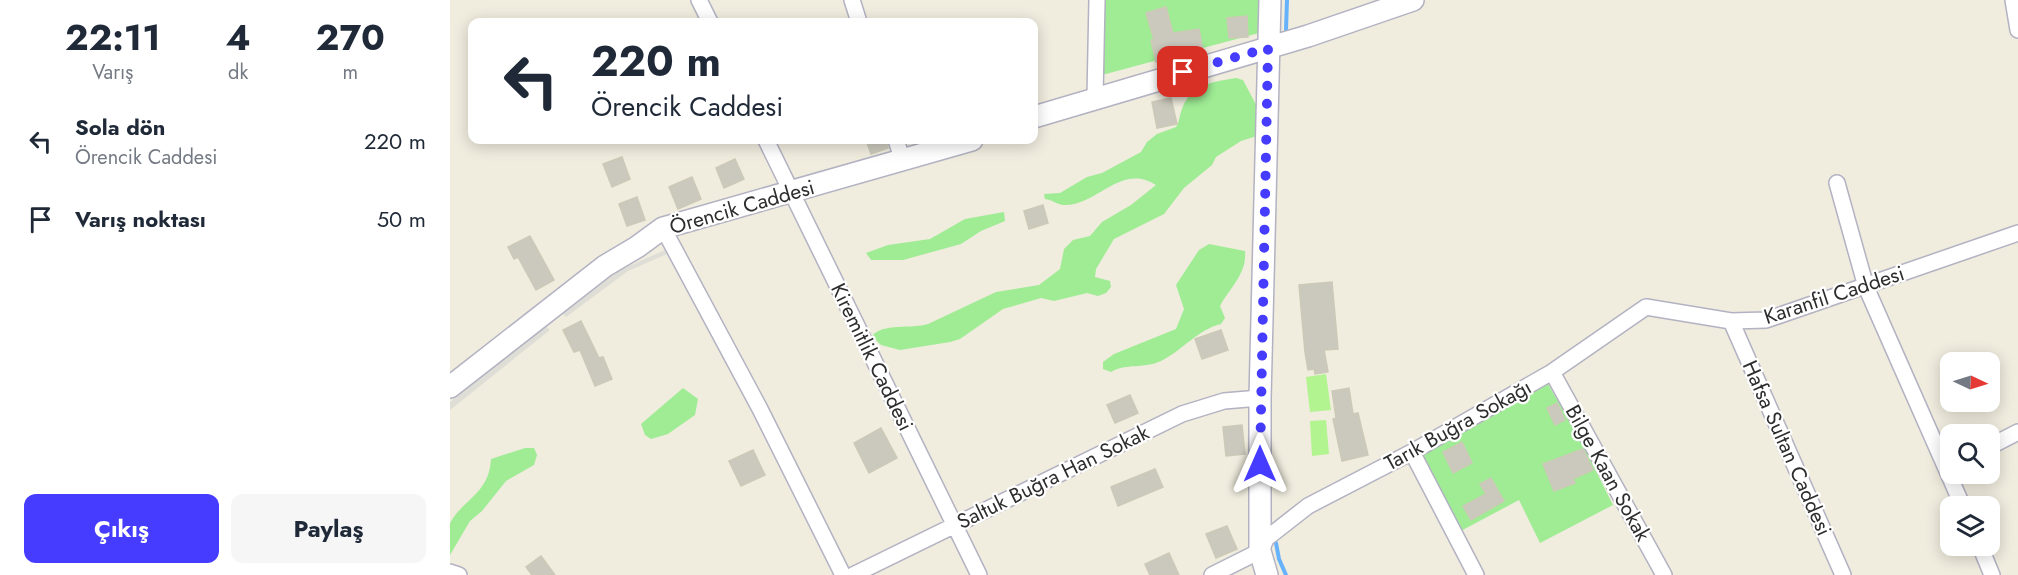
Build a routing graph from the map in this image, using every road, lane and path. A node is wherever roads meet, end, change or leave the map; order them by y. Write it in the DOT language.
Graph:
graph roads {
  1 [pos="699,0"];
  2 [pos="852,0"];
  3 [pos="1097,0"];
  4 [pos="1270,0"];
  5 [pos="1413,0"];
  6 [pos="2013,0"];
  7 [pos="708,18"];
  8 [pos="858,18"];
  9 [pos="2018,30"];
  10 [pos="1268,48"];
  11 [pos="1095,97"];
  12 [pos="1038,116"];
  13 [pos="768,144"];
  14 [pos="897,144"];
  15 [pos="958,144"];
  16 [pos="903,160"];
  17 [pos="1836,183"];
  18 [pos="791,193"];
  19 [pos="663,228"];
  20 [pos="2018,233"];
  21 [pos="1866,287"];
  22 [pos="1646,307"];
  23 [pos="1731,321"];
  24 [pos="1552,372"];
  25 [pos="450,387"];
  26 [pos="1260,398"];
  27 [pos="2018,432"];
  28 [pos="2000,441"];
  29 [pos="1940,450"];
  30 [pos="1412,452"];
  31 [pos="954,524"];
  32 [pos="1264,545"];
  33 [pos="1984,556"];
  34 [pos="450,572"];
  35 [pos="459,575"];
  36 [pos="843,575"];
  37 [pos="853,575"];
  38 [pos="979,575"];
  39 [pos="1212,575"];
  40 [pos="1267,575"];
  41 [pos="1476,575"];
  42 [pos="1664,575"];
  43 [pos="1843,575"];
  44 [pos="1992,575"];
  1 -- 7 [label="street"];
  2 -- 8 [label="street"];
  3 -- 11 [label="street"];
  4 -- 10 [label="street"];
  5 -- 10 [label="street"];
  6 -- 9 [label="street"];
  10 -- 11 [label="street"];
  10 -- 26 [label="street"];
  11 -- 12 [label="street"];
  13 -- 18 [label="street, Kiremitlik Caddesi"];
  14 -- 16 [label="street"];
  15 -- 16 [label="street, Örencik Caddesi"];
  16 -- 18 [label="street, Örencik Caddesi"];
  17 -- 21 [label="street"];
  18 -- 19 [label="street, Örencik Caddesi"];
  18 -- 31 [label="street, Kiremitlik Caddesi"];
  19 -- 25 [label="street, Örencik Caddesi"];
  19 -- 36 [label="street"];
  20 -- 21 [label="street, Karanfil Caddesi"];
  21 -- 23 [label="street, Karanfil Caddesi"];
  21 -- 29 [label="street"];
  22 -- 23 [label="street, Karanfil Caddesi"];
  22 -- 24 [label="street, Tarık Buğra Sokağı"];
  23 -- 43 [label="street, Hafsa Sultan Caddesi"];
  24 -- 30 [label="street, Tarık Buğra Sokağı"];
  24 -- 42 [label="street, Bilge Kaan Sokak"];
  26 -- 31 [label="street, Saltuk Buğra Han Sokak"];
  26 -- 32 [label="street"];
  27 -- 28 [label="street"];
  30 -- 32 [label="street, Tarık Buğra Sokağı"];
  30 -- 41 [label="street"];
  31 -- 37 [label="street, Saltuk Buğra Han Sokak"];
  31 -- 38 [label="street, Kiremitlik Caddesi"];
  32 -- 39 [label="street, Tarık Buğra Sokağı"];
  32 -- 40 [label="street"];
  33 -- 44 [label="street"];
  34 -- 35 [label="street"];
}
